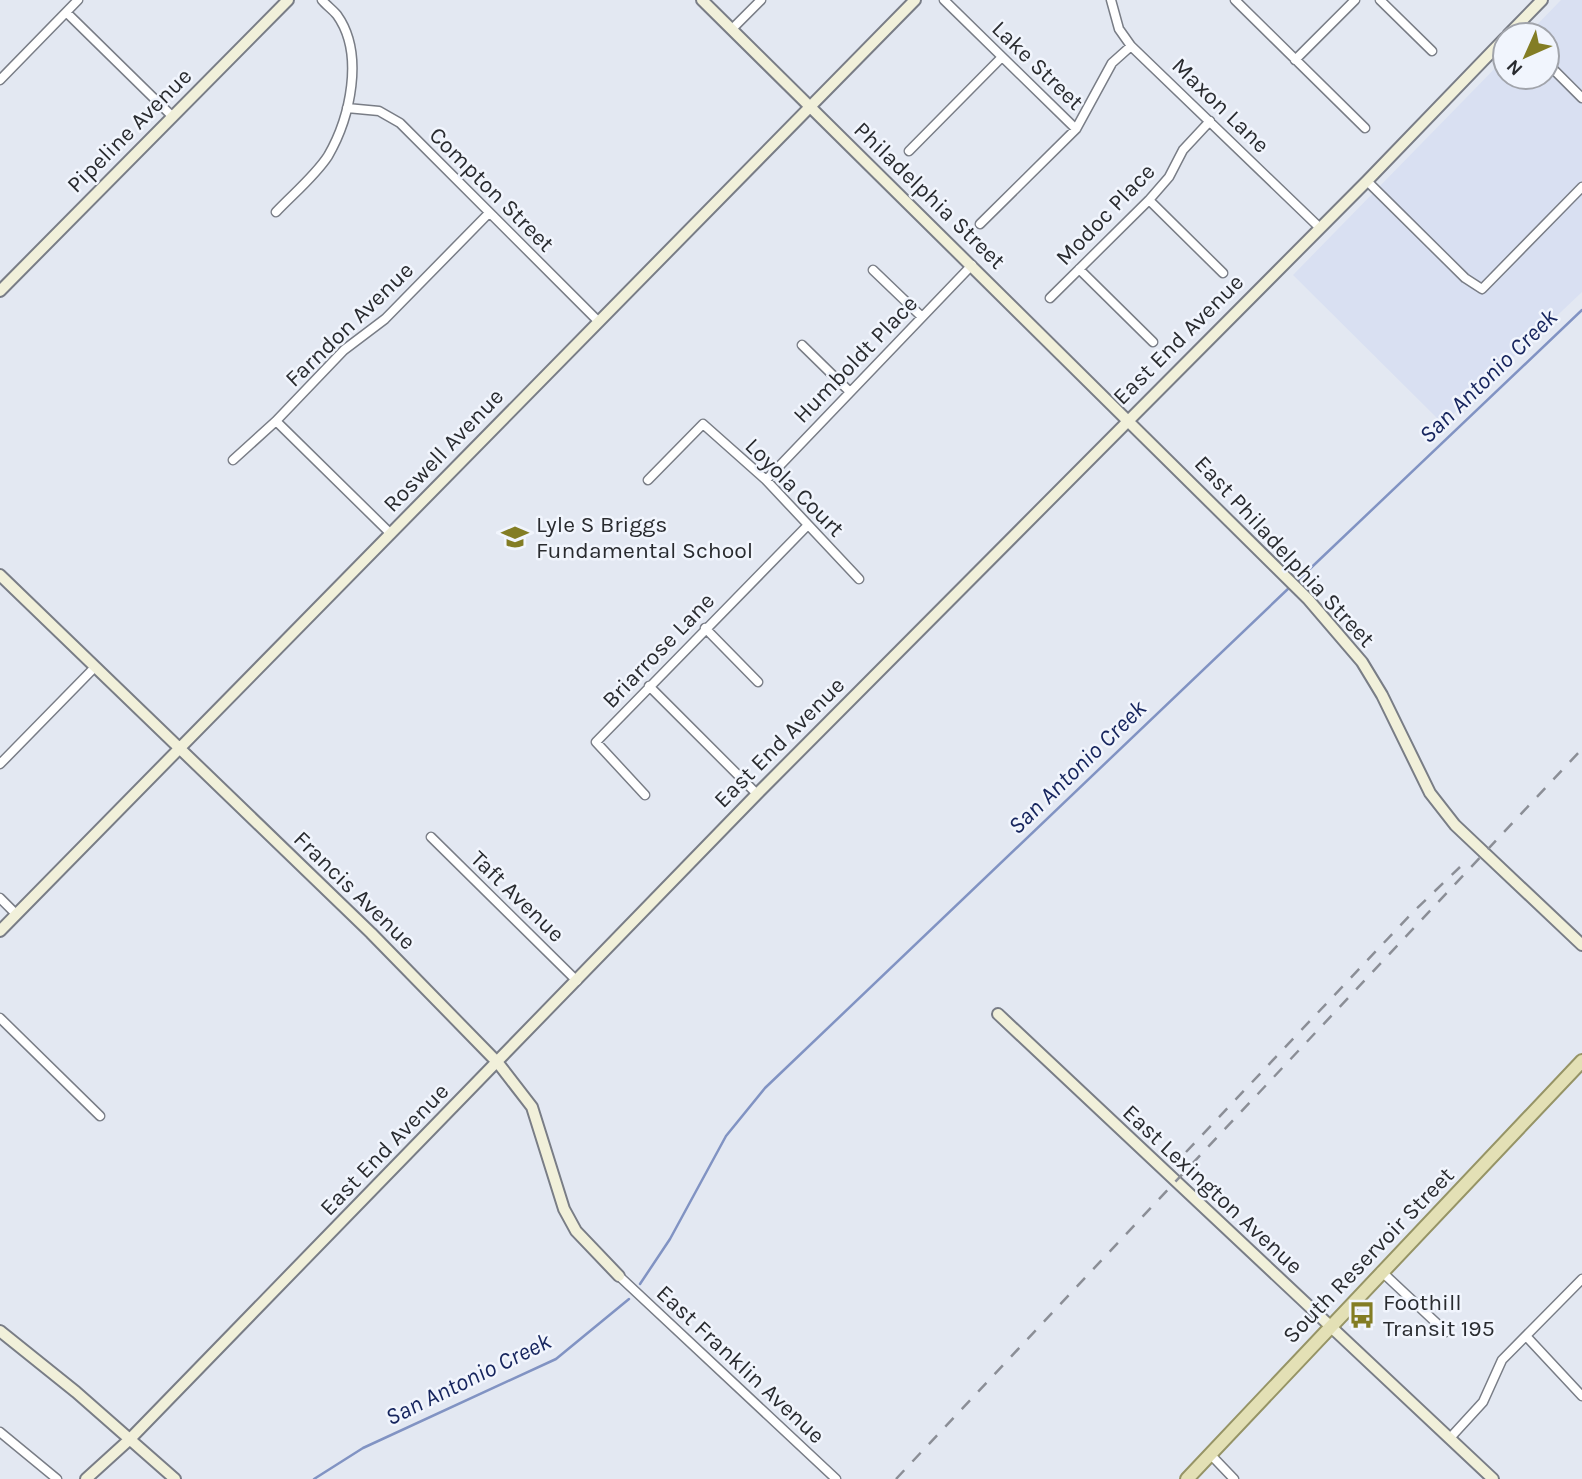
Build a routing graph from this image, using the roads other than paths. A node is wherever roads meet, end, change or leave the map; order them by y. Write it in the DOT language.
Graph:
graph roads {
  1 [pos="78,0"];
  2 [pos="288,0"];
  3 [pos="322,0"];
  4 [pos="702,0"];
  5 [pos="761,0"];
  6 [pos="915,0"];
  7 [pos="944,0"];
  8 [pos="1111,0"];
  9 [pos="1235,0"];
  10 [pos="1354,0"];
  11 [pos="1380,0"];
  12 [pos="1542,0"];
  13 [pos="67,13"];
  14 [pos="1523,21"];
  15 [pos="732,29"];
  16 [pos="1131,46"];
  17 [pos="1432,51"];
  18 [pos="1491,54"];
  19 [pos="1002,57"];
  20 [pos="1296,60"];
  21 [pos="1561,77"];
  22 [pos="0,80"];
  23 [pos="1582,98"];
  24 [pos="809,107"];
  25 [pos="347,108"];
  26 [pos="173,117"];
  27 [pos="1210,121"];
  28 [pos="1365,128"];
  29 [pos="1076,129"];
  30 [pos="909,152"];
  31 [pos="1367,181"];
  32 [pos="1582,187"];
  33 [pos="1149,200"];
  34 [pos="276,212"];
  35 [pos="489,213"];
  36 [pos="980,224"];
  37 [pos="1320,228"];
  38 [pos="972,265"];
  39 [pos="1079,269"];
  40 [pos="873,270"];
  41 [pos="1223,272"];
  42 [pos="0,290"];
  43 [pos="1050,298"];
  44 [pos="922,317"];
  45 [pos="598,321"];
  46 [pos="1153,342"];
  47 [pos="802,345"];
  48 [pos="849,391"];
  49 [pos="1128,419"];
  50 [pos="276,421"];
  51 [pos="233,460"];
  52 [pos="648,480"];
  53 [pos="765,480"];
  54 [pos="807,526"];
  55 [pos="391,534"];
  56 [pos="0,575"];
  57 [pos="859,579"];
  58 [pos="705,628"];
  59 [pos="95,667"];
  60 [pos="758,682"];
  61 [pos="649,686"];
  62 [pos="180,749"];
  63 [pos="0,765"];
  64 [pos="757,793"];
  65 [pos="645,795"];
  66 [pos="431,837"];
  67 [pos="0,898"];
  68 [pos="16,914"];
  69 [pos="0,930"];
  70 [pos="1582,945"];
  71 [pos="577,981"];
  72 [pos="998,1014"];
  73 [pos="0,1018"];
  74 [pos="1582,1061"];
  75 [pos="498,1063"];
  76 [pos="100,1116"];
  77 [pos="1381,1271"];
  78 [pos="619,1276"];
  79 [pos="1582,1279"];
  80 [pos="1328,1326"];
  81 [pos="0,1331"];
  82 [pos="1446,1332"];
  83 [pos="1526,1336"];
  84 [pos="1582,1396"];
  85 [pos="0,1432"];
  86 [pos="130,1438"];
  87 [pos="1450,1438"];
  88 [pos="1210,1454"];
  89 [pos="57,1479"];
  90 [pos="86,1479"];
  91 [pos="175,1479"];
  92 [pos="836,1479"];
  93 [pos="1186,1479"];
  94 [pos="1234,1479"];
  95 [pos="1493,1479"];
  1 -- 13 [label="street"];
  2 -- 26 [label="street, Pipeline Avenue"];
  3 -- 25 [label="street"];
  4 -- 15 [label="street, Philadelphia Street"];
  5 -- 15 [label="street"];
  6 -- 24 [label="street, Roswell Avenue"];
  7 -- 19 [label="street, Lake Street"];
  8 -- 16 [label="street, Maxon Lane"];
  9 -- 20 [label="street"];
  10 -- 20 [label="street"];
  11 -- 17 [label="street"];
  12 -- 14 [label="street, East End Avenue"];
  13 -- 22 [label="street"];
  13 -- 26 [label="street"];
  15 -- 24 [label="street, Philadelphia Street"];
  16 -- 27 [label="street, Maxon Lane"];
  16 -- 29 [label="street"];
  18 -- 31 [label="street, East End Avenue"];
  19 -- 29 [label="street, Lake Street"];
  19 -- 30 [label="street"];
  20 -- 28 [label="street"];
  21 -- 23 [label="street"];
  24 -- 38 [label="street, Philadelphia Street"];
  24 -- 45 [label="street, Roswell Avenue"];
  25 -- 34 [label="street"];
  25 -- 35 [label="street, Compton Street"];
  26 -- 42 [label="street, Pipeline Avenue"];
  27 -- 33 [label="street, Modoc Place"];
  27 -- 37 [label="street, Maxon Lane"];
  29 -- 36 [label="street"];
  31 -- 32 [label="street"];
  31 -- 37 [label="street, East End Avenue"];
  33 -- 39 [label="street, Modoc Place"];
  33 -- 41 [label="street"];
  35 -- 45 [label="street, Compton Street"];
  35 -- 50 [label="street, Farndon Avenue"];
  37 -- 49 [label="street, East End Avenue"];
  38 -- 44 [label="street, Humboldt Place"];
  38 -- 49 [label="street, Philadelphia Street"];
  39 -- 43 [label="street, Modoc Place"];
  39 -- 46 [label="street"];
  40 -- 44 [label="street"];
  44 -- 48 [label="street, Humboldt Place"];
  45 -- 55 [label="street, Roswell Avenue"];
  47 -- 48 [label="street"];
  48 -- 53 [label="street, Humboldt Place"];
  49 -- 64 [label="street, East End Avenue"];
  49 -- 70 [label="street, East Philadelphia Street"];
  50 -- 51 [label="street, Farndon Avenue"];
  50 -- 55 [label="street"];
  52 -- 53 [label="street, Loyola Court"];
  53 -- 54 [label="street, Loyola Court"];
  54 -- 57 [label="street, Loyola Court"];
  54 -- 58 [label="street, Briarrose Lane"];
  55 -- 62 [label="street, Roswell Avenue"];
  56 -- 59 [label="street, Francis Avenue"];
  58 -- 60 [label="street"];
  58 -- 61 [label="street, Briarrose Lane"];
  59 -- 62 [label="street, Francis Avenue"];
  59 -- 63 [label="street"];
  61 -- 64 [label="street"];
  61 -- 65 [label="street, Briarrose Lane"];
  62 -- 68 [label="street, Roswell Avenue"];
  62 -- 75 [label="street, Francis Avenue"];
  64 -- 71 [label="street, East End Avenue"];
  66 -- 71 [label="street, Taft Avenue"];
  67 -- 68 [label="street"];
  68 -- 69 [label="street, Roswell Avenue"];
  71 -- 75 [label="street, East End Avenue"];
  72 -- 80 [label="street, East Lexington Avenue"];
  73 -- 76 [label="street"];
  74 -- 77 [label="main road, South Reservoir Street"];
  75 -- 78 [label="street, Francis Avenue"];
  75 -- 86 [label="street, East End Avenue"];
  77 -- 80 [label="main road, South Reservoir Street"];
  77 -- 82 [label="street"];
  78 -- 92 [label="street, East Franklin Avenue"];
  79 -- 83 [label="street"];
  80 -- 87 [label="street, East Lexington Avenue"];
  80 -- 88 [label="main road, South Reservoir Street"];
  81 -- 86 [label="street"];
  83 -- 84 [label="street"];
  83 -- 87 [label="street"];
  85 -- 89 [label="street"];
  86 -- 90 [label="street, East End Avenue"];
  86 -- 91 [label="street"];
  87 -- 95 [label="street, East Lexington Avenue"];
  88 -- 93 [label="main road, South Reservoir Street"];
  88 -- 94 [label="street"];
}
